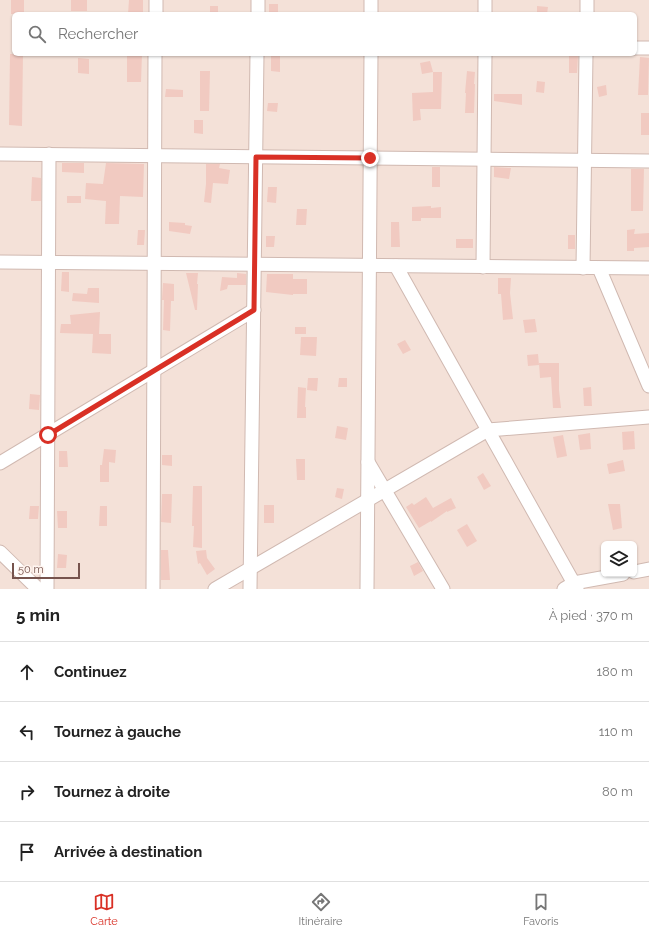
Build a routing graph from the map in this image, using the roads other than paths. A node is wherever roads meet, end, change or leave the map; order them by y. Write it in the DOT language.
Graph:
graph roads {
  1 [pos="156,0"];
  2 [pos="258,0"];
  3 [pos="371,0"];
  4 [pos="485,0"];
  5 [pos="587,0"];
  6 [pos="156,12"];
  7 [pos="258,12"];
  8 [pos="371,12"];
  9 [pos="485,12"];
  10 [pos="586,12"];
  11 [pos="637,48"];
  12 [pos="649,48"];
  13 [pos="155,56"];
  14 [pos="257,56"];
  15 [pos="371,56"];
  16 [pos="485,56"];
  17 [pos="586,56"];
  18 [pos="0,154"];
  19 [pos="49,154"];
  20 [pos="155,156"];
  21 [pos="256,157"];
  22 [pos="370,158"];
  23 [pos="484,160"];
  24 [pos="584,161"];
  25 [pos="649,161"];
  26 [pos="0,262"];
  27 [pos="49,262"];
  28 [pos="154,263"];
  29 [pos="255,264"];
  30 [pos="370,266"];
  31 [pos="396,266"];
  32 [pos="483,267"];
  33 [pos="583,268"];
  34 [pos="599,268"];
  35 [pos="649,268"];
  36 [pos="254,310"];
  37 [pos="154,371"];
  38 [pos="649,386"];
  39 [pos="649,417"];
  40 [pos="488,430"];
  41 [pos="48,435"];
  42 [pos="368,462"];
  43 [pos="0,463"];
  44 [pos="385,490"];
  45 [pos="368,500"];
  46 [pos="0,552"];
  47 [pos="251,568"];
  48 [pos="649,569"];
  49 [pos="637,571"];
  50 [pos="611,577"];
  51 [pos="572,587"];
  52 [pos="38,589"];
  53 [pos="47,589"];
  54 [pos="153,589"];
  55 [pos="215,589"];
  56 [pos="250,589"];
  57 [pos="368,589"];
  58 [pos="443,589"];
  1 -- 6 [label="street"];
  2 -- 7 [label="street"];
  3 -- 8 [label="street"];
  4 -- 9 [label="street"];
  5 -- 10 [label="street"];
  11 -- 12 [label="street"];
  13 -- 20 [label="street"];
  14 -- 21 [label="street"];
  15 -- 22 [label="street"];
  16 -- 23 [label="street"];
  17 -- 24 [label="street"];
  18 -- 19 [label="street"];
  19 -- 20 [label="street"];
  19 -- 27 [label="street"];
  20 -- 21 [label="street"];
  20 -- 28 [label="street"];
  21 -- 22 [label="street"];
  21 -- 29 [label="street"];
  22 -- 23 [label="street"];
  22 -- 30 [label="street"];
  23 -- 24 [label="street"];
  23 -- 32 [label="street"];
  24 -- 25 [label="street"];
  24 -- 33 [label="street"];
  26 -- 27 [label="street"];
  27 -- 28 [label="street"];
  27 -- 41 [label="street"];
  28 -- 29 [label="street"];
  28 -- 37 [label="street"];
  29 -- 30 [label="street"];
  29 -- 36 [label="street"];
  30 -- 31 [label="street"];
  30 -- 42 [label="street"];
  31 -- 32 [label="street"];
  31 -- 40 [label="street"];
  32 -- 33 [label="street"];
  33 -- 34 [label="street"];
  34 -- 35 [label="street"];
  34 -- 38 [label="street"];
  36 -- 37 [label="street"];
  36 -- 47 [label="street"];
  37 -- 41 [label="street"];
  37 -- 54 [label="street"];
  39 -- 40 [label="street"];
  40 -- 44 [label="street"];
  40 -- 51 [label="street"];
  41 -- 43 [label="street"];
  41 -- 53 [label="street"];
  42 -- 44 [label="street"];
  42 -- 45 [label="street"];
  44 -- 45 [label="street"];
  44 -- 58 [label="street"];
  45 -- 47 [label="street"];
  45 -- 57 [label="street"];
  46 -- 52 [label="street"];
  47 -- 55 [label="street"];
  47 -- 56 [label="street"];
  48 -- 49 [label="street"];
  50 -- 51 [label="street"];
}
